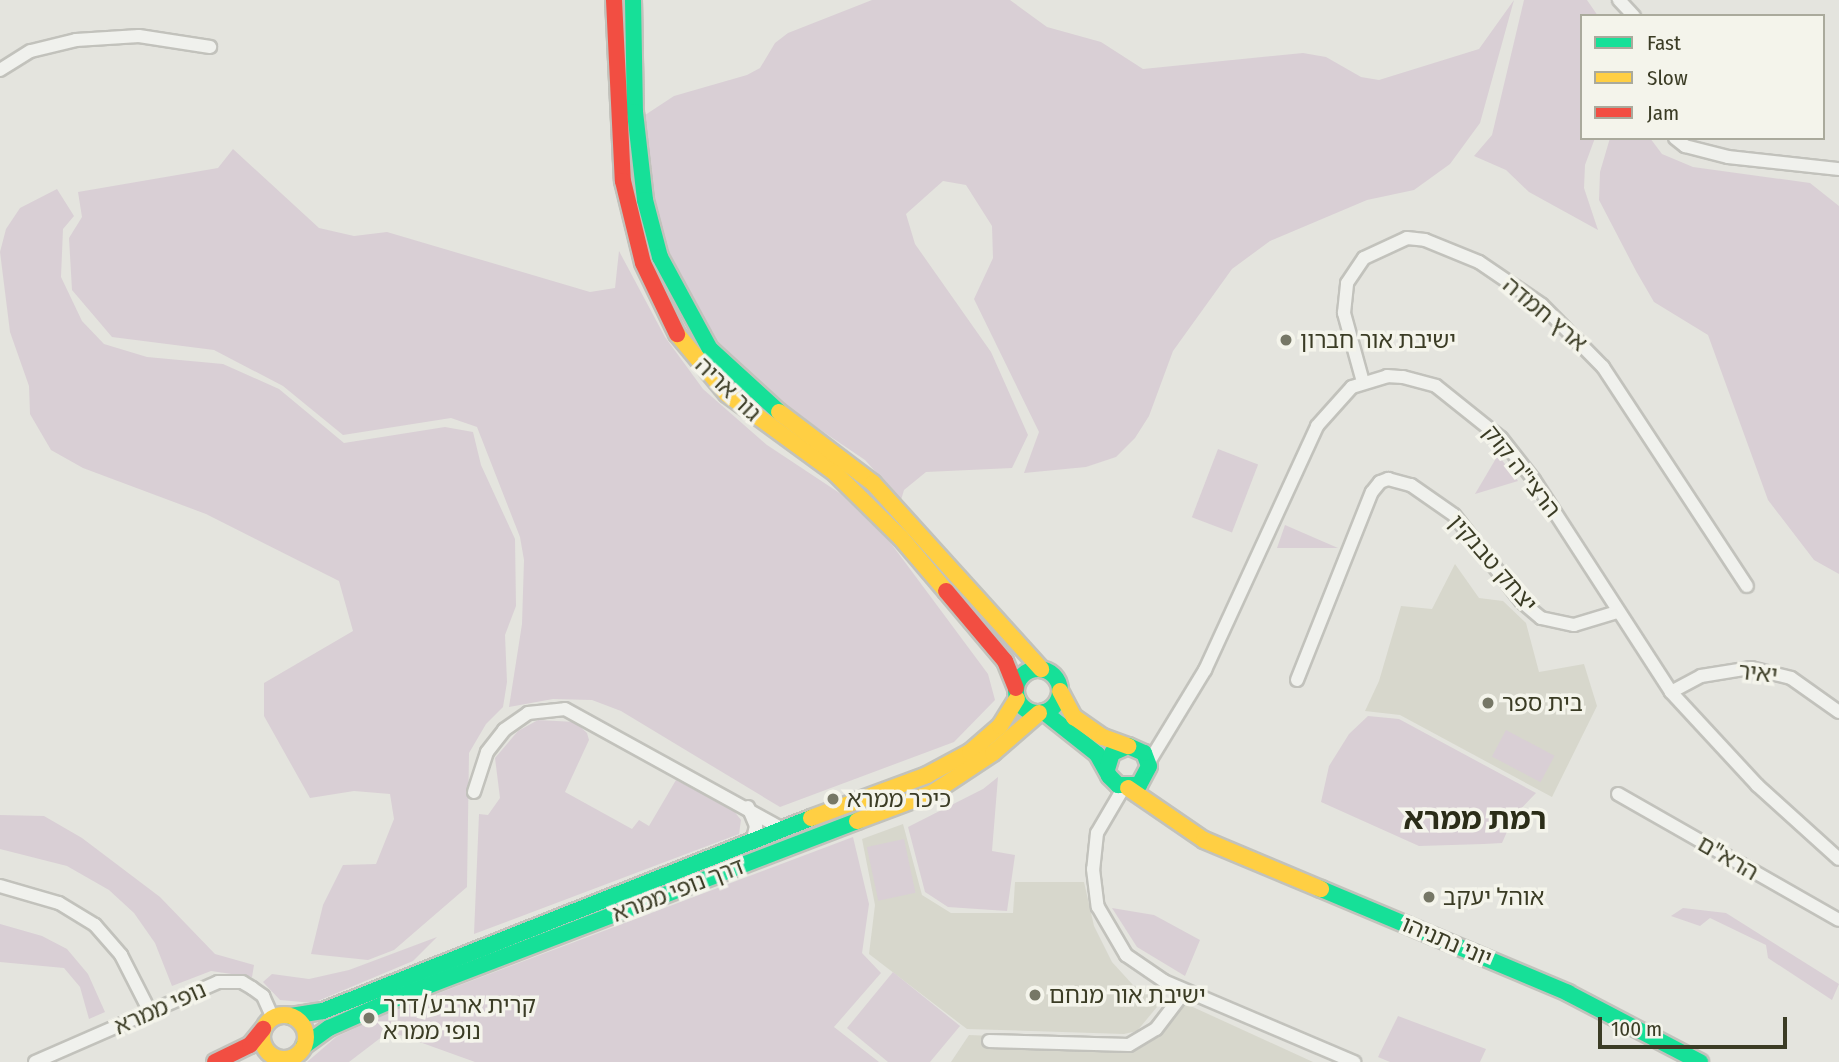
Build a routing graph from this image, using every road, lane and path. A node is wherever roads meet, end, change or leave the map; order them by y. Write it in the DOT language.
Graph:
graph roads {
  1 [pos="614,0"];
  2 [pos="633,0"];
  3 [pos="1619,0"];
  4 [pos="1632,14"];
  5 [pos="210,47"];
  6 [pos="0,70"];
  7 [pos="1678,140"];
  8 [pos="1839,169"];
  9 [pos="1363,382"];
  10 [pos="1747,586"];
  11 [pos="1617,612"];
  12 [pos="1041,669"];
  13 [pos="1297,680"];
  14 [pos="1060,691"];
  15 [pos="1671,692"];
  16 [pos="1017,694"];
  17 [pos="1042,712"];
  18 [pos="1839,712"];
  19 [pos="1175,719"];
  20 [pos="1132,746"];
  21 [pos="1149,766"];
  22 [pos="1108,773"];
  23 [pos="1126,788"];
  24 [pos="474,792"];
  25 [pos="1618,794"];
  26 [pos="748,807"];
  27 [pos="1107,810"];
  28 [pos="781,828"];
  29 [pos="1188,830"];
  30 [pos="753,839"];
  31 [pos="1839,859"];
  32 [pos="0,886"];
  33 [pos="1839,920"];
  34 [pos="1185,991"];
  35 [pos="149,1012"];
  36 [pos="291,1016"];
  37 [pos="268,1023"];
  38 [pos="989,1041"];
  39 [pos="304,1046"];
  40 [pos="279,1058"];
  41 [pos="34,1062"];
  42 [pos="215,1062"];
  43 [pos="257,1062"];
  44 [pos="1354,1062"];
  45 [pos="1700,1062"];
  1 -- 16 [label="main road, גור אריה"];
  2 -- 12 [label="main road, גור אריה"];
  3 -- 4 [label="street"];
  5 -- 6 [label="street"];
  7 -- 8 [label="street"];
  9 -- 10 [label="street, ארץ חמדה"];
  9 -- 11 [label="street, הרצי\"ה קוק"];
  9 -- 19 [label="street"];
  11 -- 13 [label="street, יצחק טבנקין"];
  11 -- 15 [label="street, הרצי\"ה קוק"];
  12 -- 14 [label="main road"];
  12 -- 16 [label="main road"];
  14 -- 17 [label="main road"];
  14 -- 20 [label="main road"];
  15 -- 18 [label="street, יאיר"];
  15 -- 31 [label="street, הרצי\"ה קוק"];
  16 -- 17 [label="main road"];
  16 -- 28 [label="main road, דרך נופי ממרא"];
  17 -- 22 [label="main road"];
  17 -- 39 [label="main road, דרך נופי ממרא"];
  19 -- 20 [label="street"];
  19 -- 21 [label="street"];
  20 -- 21 [label="main road"];
  20 -- 22 [label="main road"];
  21 -- 23 [label="main road"];
  21 -- 29 [label="main road, יוני נתניהו"];
  22 -- 23 [label="main road"];
  22 -- 27 [label="street"];
  23 -- 27 [label="street"];
  23 -- 29 [label="main road, יוני נתניהו"];
  24 -- 26 [label="street"];
  25 -- 33 [label="street, הרא\"ם"];
  26 -- 28 [label="street"];
  26 -- 30 [label="street"];
  27 -- 34 [label="street"];
  28 -- 30 [label="main road, דרך נופי ממרא"];
  29 -- 45 [label="main road, יוני נתניהו"];
  30 -- 36 [label="main road, דרך נופי ממרא"];
  32 -- 35 [label="street"];
  34 -- 38 [label="street"];
  34 -- 44 [label="street"];
  35 -- 37 [label="street, נופי ממרא"];
  35 -- 41 [label="street, נופי ממרא"];
  36 -- 37 [label="main road"];
  36 -- 39 [label="main road"];
  37 -- 40 [label="main road"];
  37 -- 42 [label="main road"];
  39 -- 40 [label="main road"];
  40 -- 43 [label="main road"];
}
